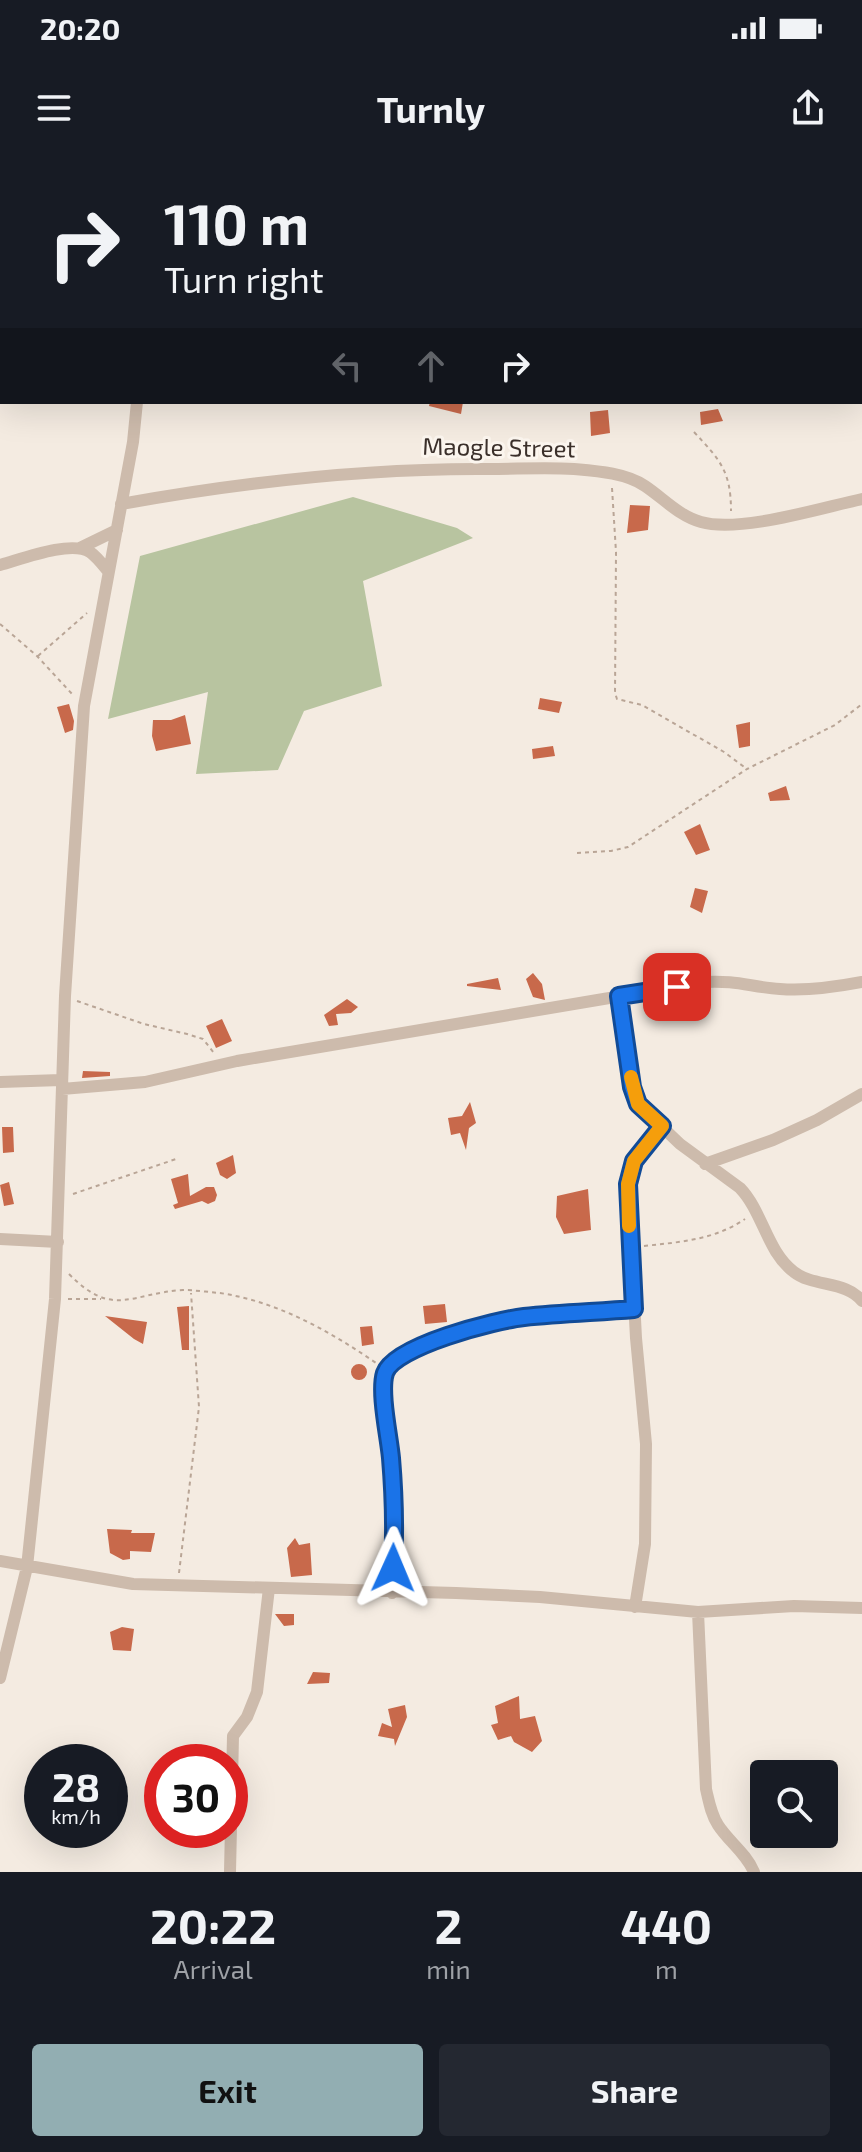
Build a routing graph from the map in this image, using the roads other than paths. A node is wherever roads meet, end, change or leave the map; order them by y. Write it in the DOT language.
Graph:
graph roads {
  1 [pos="137,404"];
  2 [pos="862,499"];
  3 [pos="121,504"];
  4 [pos="117,530"];
  5 [pos="80,548"];
  6 [pos="0,565"];
  7 [pos="108,571"];
  8 [pos="862,982"];
  9 [pos="619,996"];
  10 [pos="0,1082"];
  11 [pos="61,1084"];
  12 [pos="862,1094"];
  13 [pos="662,1126"];
  14 [pos="705,1164"];
  15 [pos="0,1239"];
  16 [pos="58,1242"];
  17 [pos="862,1301"];
  18 [pos="634,1309"];
  19 [pos="0,1561"];
  20 [pos="27,1567"];
  21 [pos="269,1588"];
  22 [pos="392,1593"];
  23 [pos="635,1607"];
  24 [pos="862,1608"];
  25 [pos="698,1612"];
  26 [pos="0,1678"];
  27 [pos="230,1872"];
  28 [pos="754,1872"];
  1 -- 3 [label="street"];
  2 -- 3 [label="street, Maogle Street"];
  3 -- 4 [label="street"];
  4 -- 5 [label="street"];
  4 -- 7 [label="street"];
  5 -- 6 [label="street"];
  5 -- 7 [label="street"];
  7 -- 11 [label="street"];
  8 -- 9 [label="street"];
  9 -- 11 [label="street"];
  9 -- 13 [label="street"];
  10 -- 11 [label="street"];
  11 -- 16 [label="street"];
  12 -- 14 [label="street"];
  13 -- 14 [label="street"];
  13 -- 18 [label="street"];
  14 -- 17 [label="street"];
  15 -- 16 [label="street"];
  16 -- 20 [label="street"];
  18 -- 22 [label="street"];
  18 -- 23 [label="street"];
  19 -- 20 [label="street"];
  20 -- 21 [label="street"];
  20 -- 26 [label="street"];
  21 -- 22 [label="street"];
  21 -- 27 [label="street"];
  22 -- 23 [label="street"];
  23 -- 25 [label="street"];
  24 -- 25 [label="street"];
  25 -- 28 [label="street"];
}
